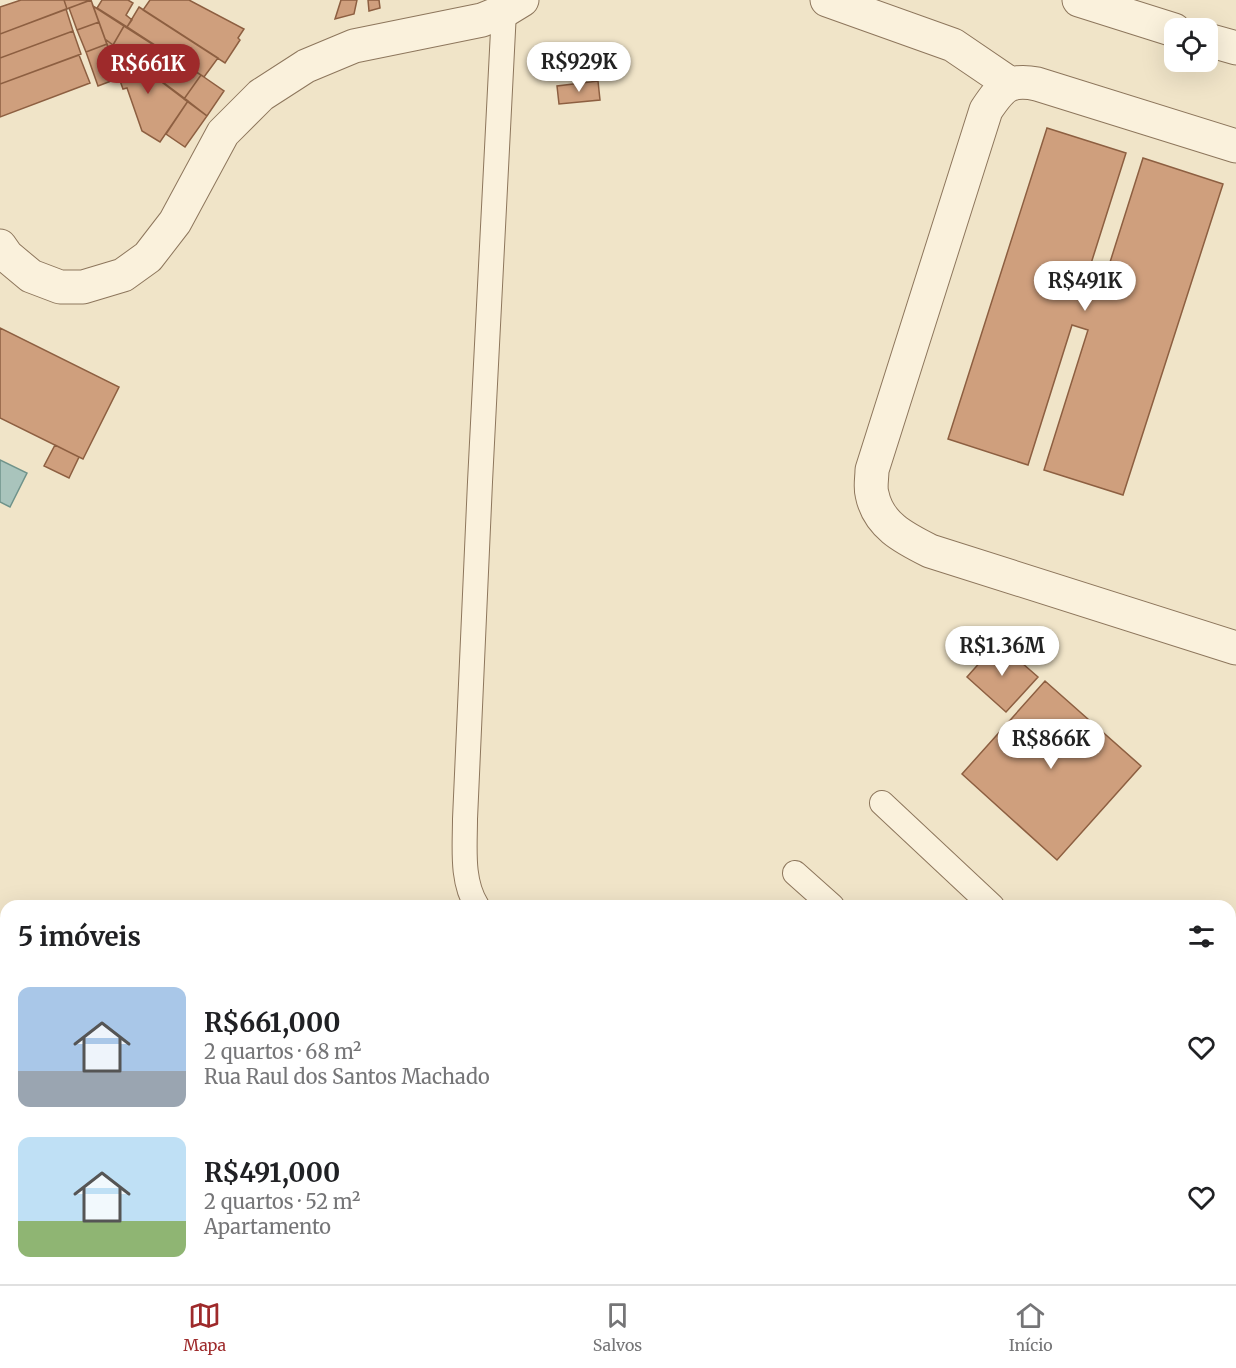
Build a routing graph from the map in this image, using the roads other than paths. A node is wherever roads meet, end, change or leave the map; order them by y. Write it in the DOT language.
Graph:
graph roads {
  1 [pos="827,0"];
  2 [pos="1079,0"];
  3 [pos="513,6"];
  4 [pos="1164,27"];
  5 [pos="1218,43"];
  6 [pos="1236,48"];
  7 [pos="1009,83"];
  8 [pos="1236,146"];
  9 [pos="0,246"];
  10 [pos="1236,648"];
  11 [pos="882,803"];
  12 [pos="795,873"];
  13 [pos="474,900"];
  14 [pos="825,900"];
  15 [pos="986,900"];
  1 -- 7 [label="street"];
  2 -- 4 [label="street"];
  3 -- 9 [label="street"];
  3 -- 13 [label="lane"];
  5 -- 6 [label="street"];
  7 -- 8 [label="street"];
  7 -- 10 [label="street"];
  11 -- 15 [label="lane"];
  12 -- 14 [label="lane"];
}
